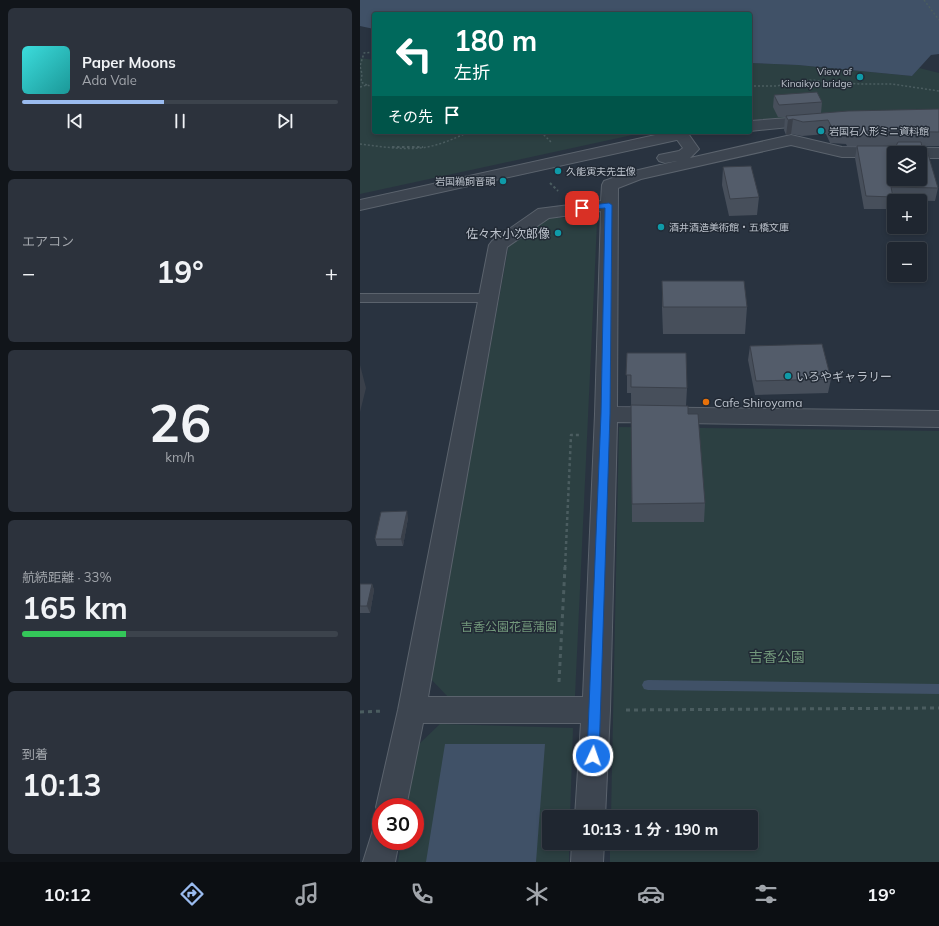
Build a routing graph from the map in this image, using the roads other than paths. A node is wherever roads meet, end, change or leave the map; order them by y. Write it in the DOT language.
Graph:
graph roads {
  1 [pos="832,120"];
  2 [pos="752,126"];
  3 [pos="683,134"];
  4 [pos="688,134"];
  5 [pos="939,153"];
  6 [pos="636,175"];
  7 [pos="360,205"];
  8 [pos="609,205"];
  9 [pos="360,298"];
  10 [pos="488,298"];
  11 [pos="606,414"];
  12 [pos="939,419"];
  13 [pos="412,710"];
  14 [pos="596,710"];
  15 [pos="393,798"];
  16 [pos="590,810"];
  17 [pos="382,850"];
  18 [pos="588,850"];
  19 [pos="379,862"];
  20 [pos="587,862"];
  1 -- 2 [label="street"];
  3 -- 7 [label="street"];
  4 -- 6 [label="street"];
  5 -- 6 [label="street"];
  6 -- 8 [label="street"];
  8 -- 10 [label="street"];
  8 -- 11 [label="street"];
  9 -- 10 [label="lane"];
  10 -- 13 [label="street"];
  11 -- 12 [label="street"];
  11 -- 14 [label="street"];
  13 -- 14 [label="street"];
  13 -- 15 [label="street"];
  14 -- 16 [label="street"];
  17 -- 19 [label="street"];
  18 -- 20 [label="street"];
}
